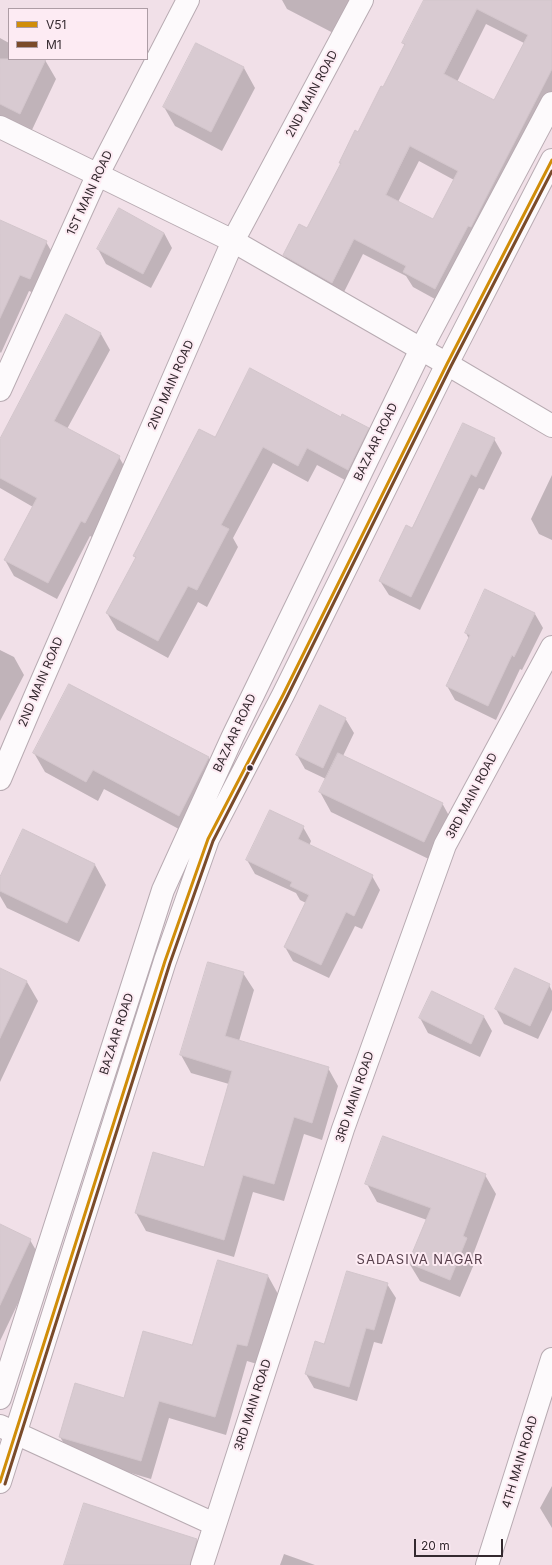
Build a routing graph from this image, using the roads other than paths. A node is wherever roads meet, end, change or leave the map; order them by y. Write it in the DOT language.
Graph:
graph roads {
  1 [pos="188,0"];
  2 [pos="362,0"];
  3 [pos="552,103"];
  4 [pos="0,127"];
  5 [pos="552,160"];
  6 [pos="97,176"];
  7 [pos="233,241"];
  8 [pos="421,349"];
  9 [pos="447,364"];
  10 [pos="0,390"];
  11 [pos="552,426"];
  12 [pos="552,647"];
  13 [pos="0,780"];
  14 [pos="552,1359"];
  15 [pos="0,1398"];
  16 [pos="8,1430"];
  17 [pos="0,1482"];
  18 [pos="214,1524"];
  19 [pos="202,1565"];
  20 [pos="487,1565"];
  1 -- 6 [label="street, 1ST MAIN ROAD"];
  2 -- 7 [label="street, 2ND MAIN ROAD"];
  3 -- 8 [label="street, BAZAAR ROAD"];
  4 -- 6 [label="street"];
  5 -- 9 [label="street, BAZAAR ROAD"];
  6 -- 7 [label="street"];
  6 -- 10 [label="street, 1ST MAIN ROAD"];
  7 -- 8 [label="street"];
  7 -- 13 [label="street, 2ND MAIN ROAD"];
  8 -- 9 [label="street"];
  8 -- 15 [label="street, BAZAAR ROAD"];
  9 -- 11 [label="street"];
  9 -- 16 [label="street, BAZAAR ROAD"];
  12 -- 18 [label="street, 3RD MAIN ROAD"];
  14 -- 20 [label="street, 4TH MAIN ROAD"];
  16 -- 17 [label="street, BAZAAR ROAD"];
  16 -- 18 [label="street"];
  18 -- 19 [label="street, 3RD MAIN ROAD"];
}
